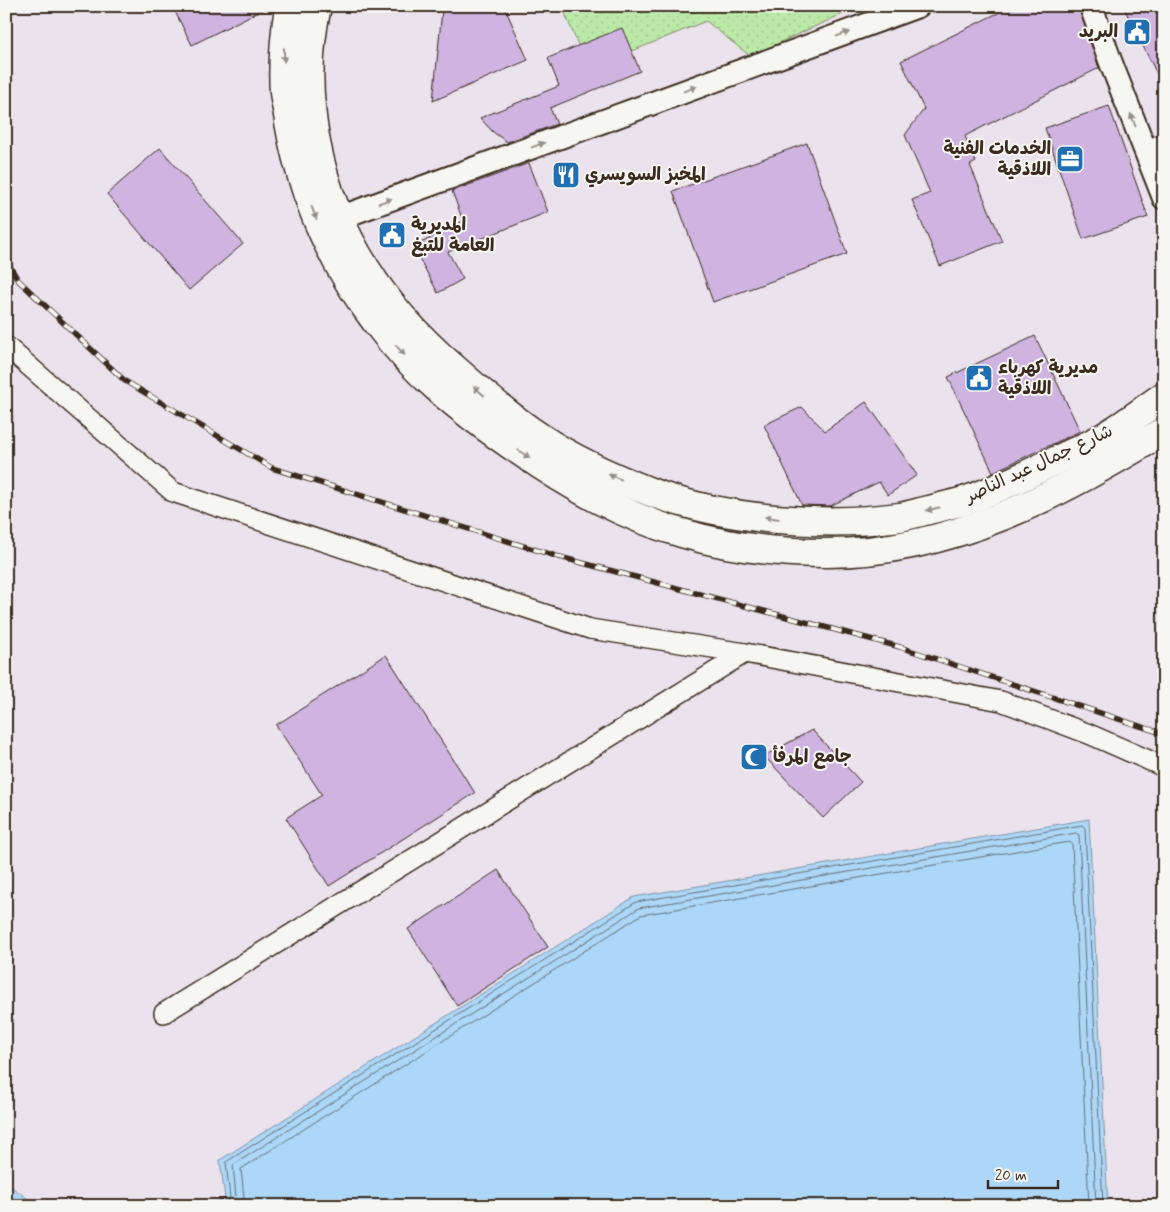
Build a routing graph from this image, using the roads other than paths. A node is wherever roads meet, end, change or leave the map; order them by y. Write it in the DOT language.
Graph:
graph roads {
  1 [pos="289,6"];
  2 [pos="317,6"];
  3 [pos="918,6"];
  4 [pos="1091,6"];
  5 [pos="1155,147"];
  6 [pos="1164,198"];
  7 [pos="339,218"];
  8 [pos="6,346"];
  9 [pos="1164,396"];
  10 [pos="1164,431"];
  11 [pos="745,653"];
  12 [pos="1164,767"];
  13 [pos="164,1013"];
  1 -- 10 [label="main road, شارع جمال عبد الناصر, one-way"];
  2 -- 7 [label="main road, شارع جمال عبد الناصر"];
  7 -- 3 [label="street, one-way"];
  5 -- 4 [label="street, one-way"];
  5 -- 6 [label="street"];
  9 -- 7 [label="main road, شارع جمال عبد الناصر, one-way"];
  8 -- 11 [label="street"];
  11 -- 12 [label="street"];
  11 -- 13 [label="street"];
}
